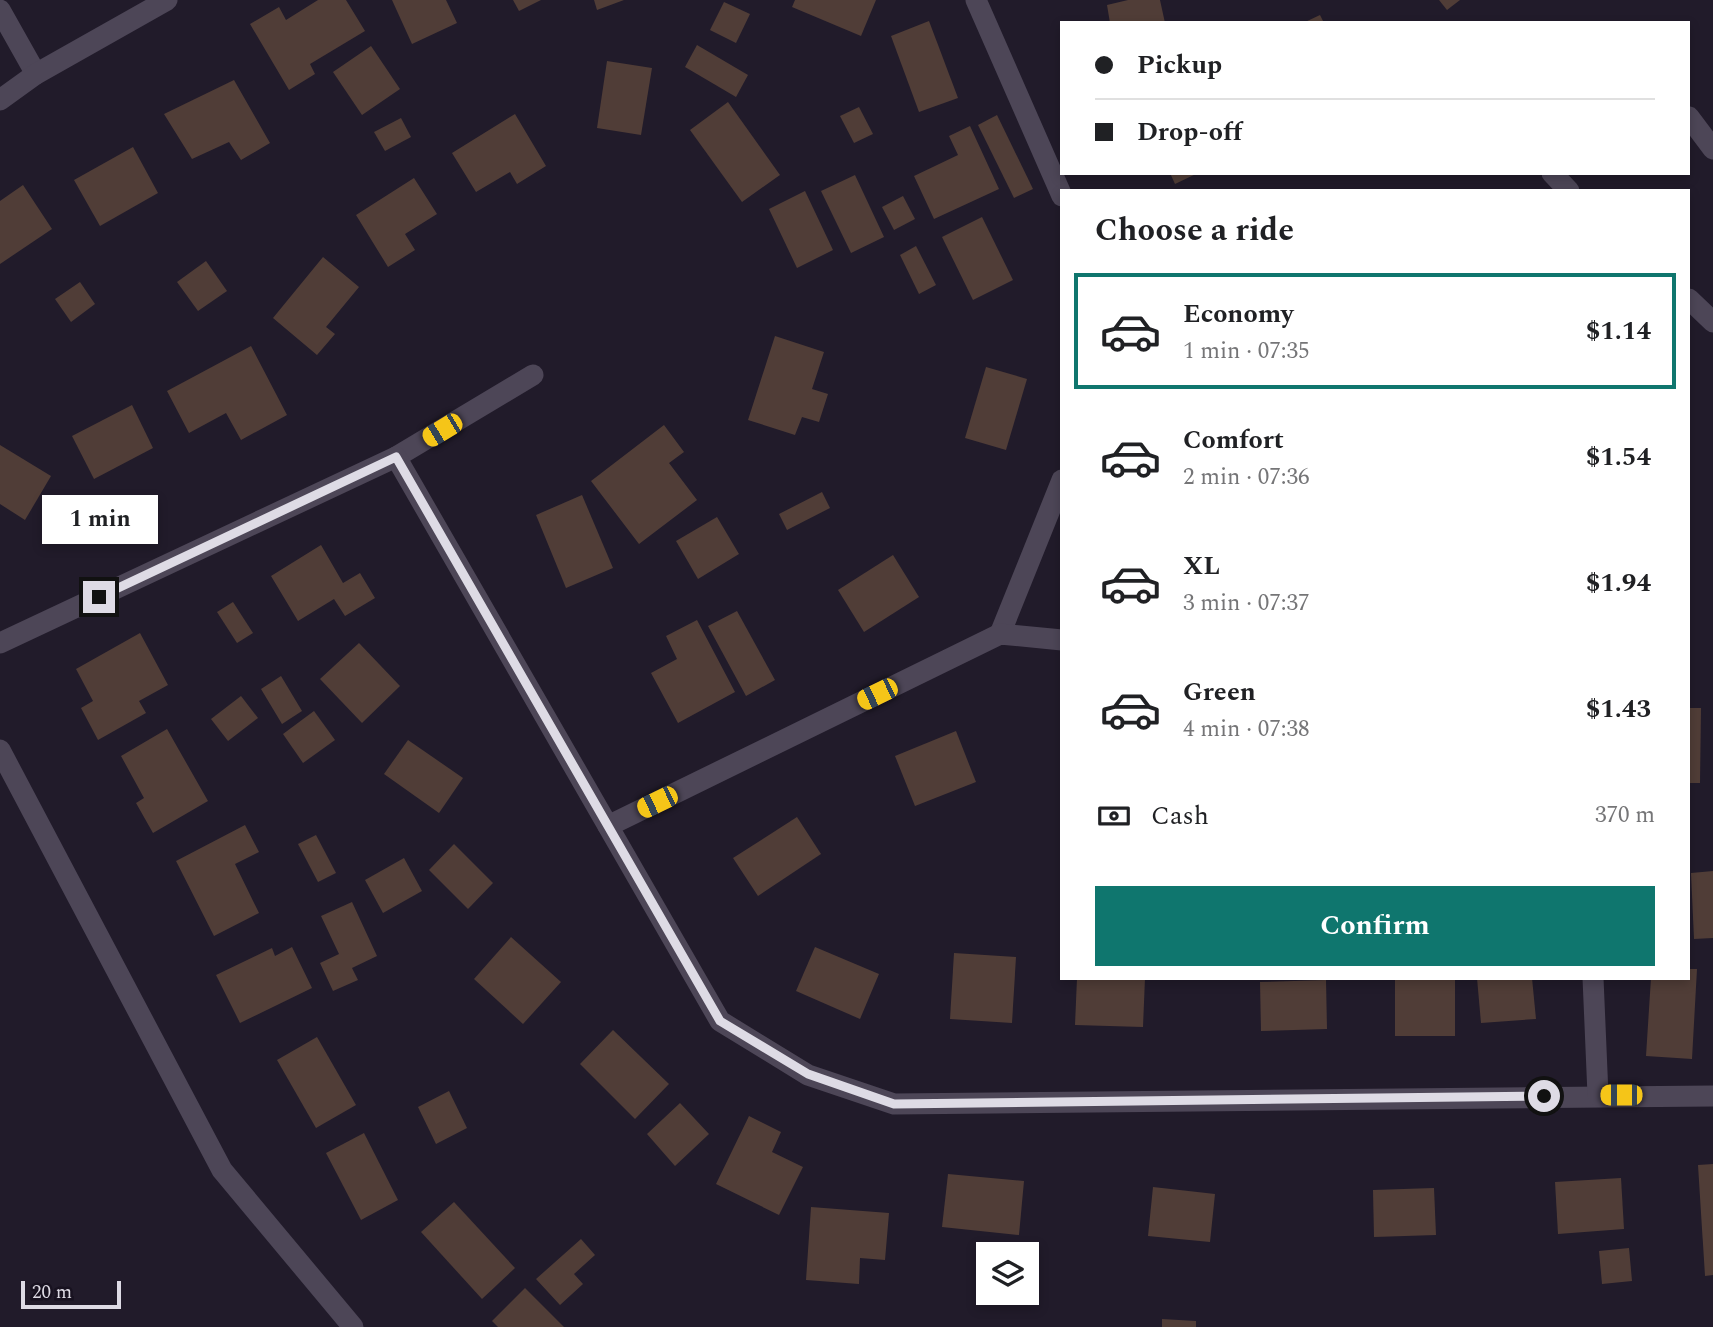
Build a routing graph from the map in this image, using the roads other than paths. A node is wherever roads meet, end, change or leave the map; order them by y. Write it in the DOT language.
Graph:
graph roads {
  1 [pos="167,0"];
  2 [pos="976,0"];
  3 [pos="0,10"];
  4 [pos="36,74"];
  5 [pos="0,100"];
  6 [pos="1690,118"];
  7 [pos="1713,149"];
  8 [pos="1554,175"];
  9 [pos="1567,189"];
  10 [pos="1060,191"];
  11 [pos="1690,300"];
  12 [pos="1713,321"];
  13 [pos="533,375"];
  14 [pos="396,457"];
  15 [pos="1060,485"];
  16 [pos="1000,634"];
  17 [pos="1060,640"];
  18 [pos="0,643"];
  19 [pos="0,750"];
  20 [pos="608,826"];
  21 [pos="1593,980"];
  22 [pos="1598,1095"];
  23 [pos="1713,1096"];
  24 [pos="353,1327"];
  1 -- 4 [label="street"];
  2 -- 10 [label="street"];
  3 -- 4 [label="street"];
  4 -- 5 [label="street"];
  6 -- 7 [label="street"];
  8 -- 9 [label="street"];
  11 -- 12 [label="street"];
  13 -- 14 [label="street"];
  14 -- 18 [label="street"];
  14 -- 20 [label="street"];
  15 -- 16 [label="street"];
  16 -- 17 [label="street"];
  16 -- 20 [label="street"];
  19 -- 24 [label="street"];
  20 -- 22 [label="street"];
  21 -- 22 [label="street"];
  22 -- 23 [label="street"];
}
